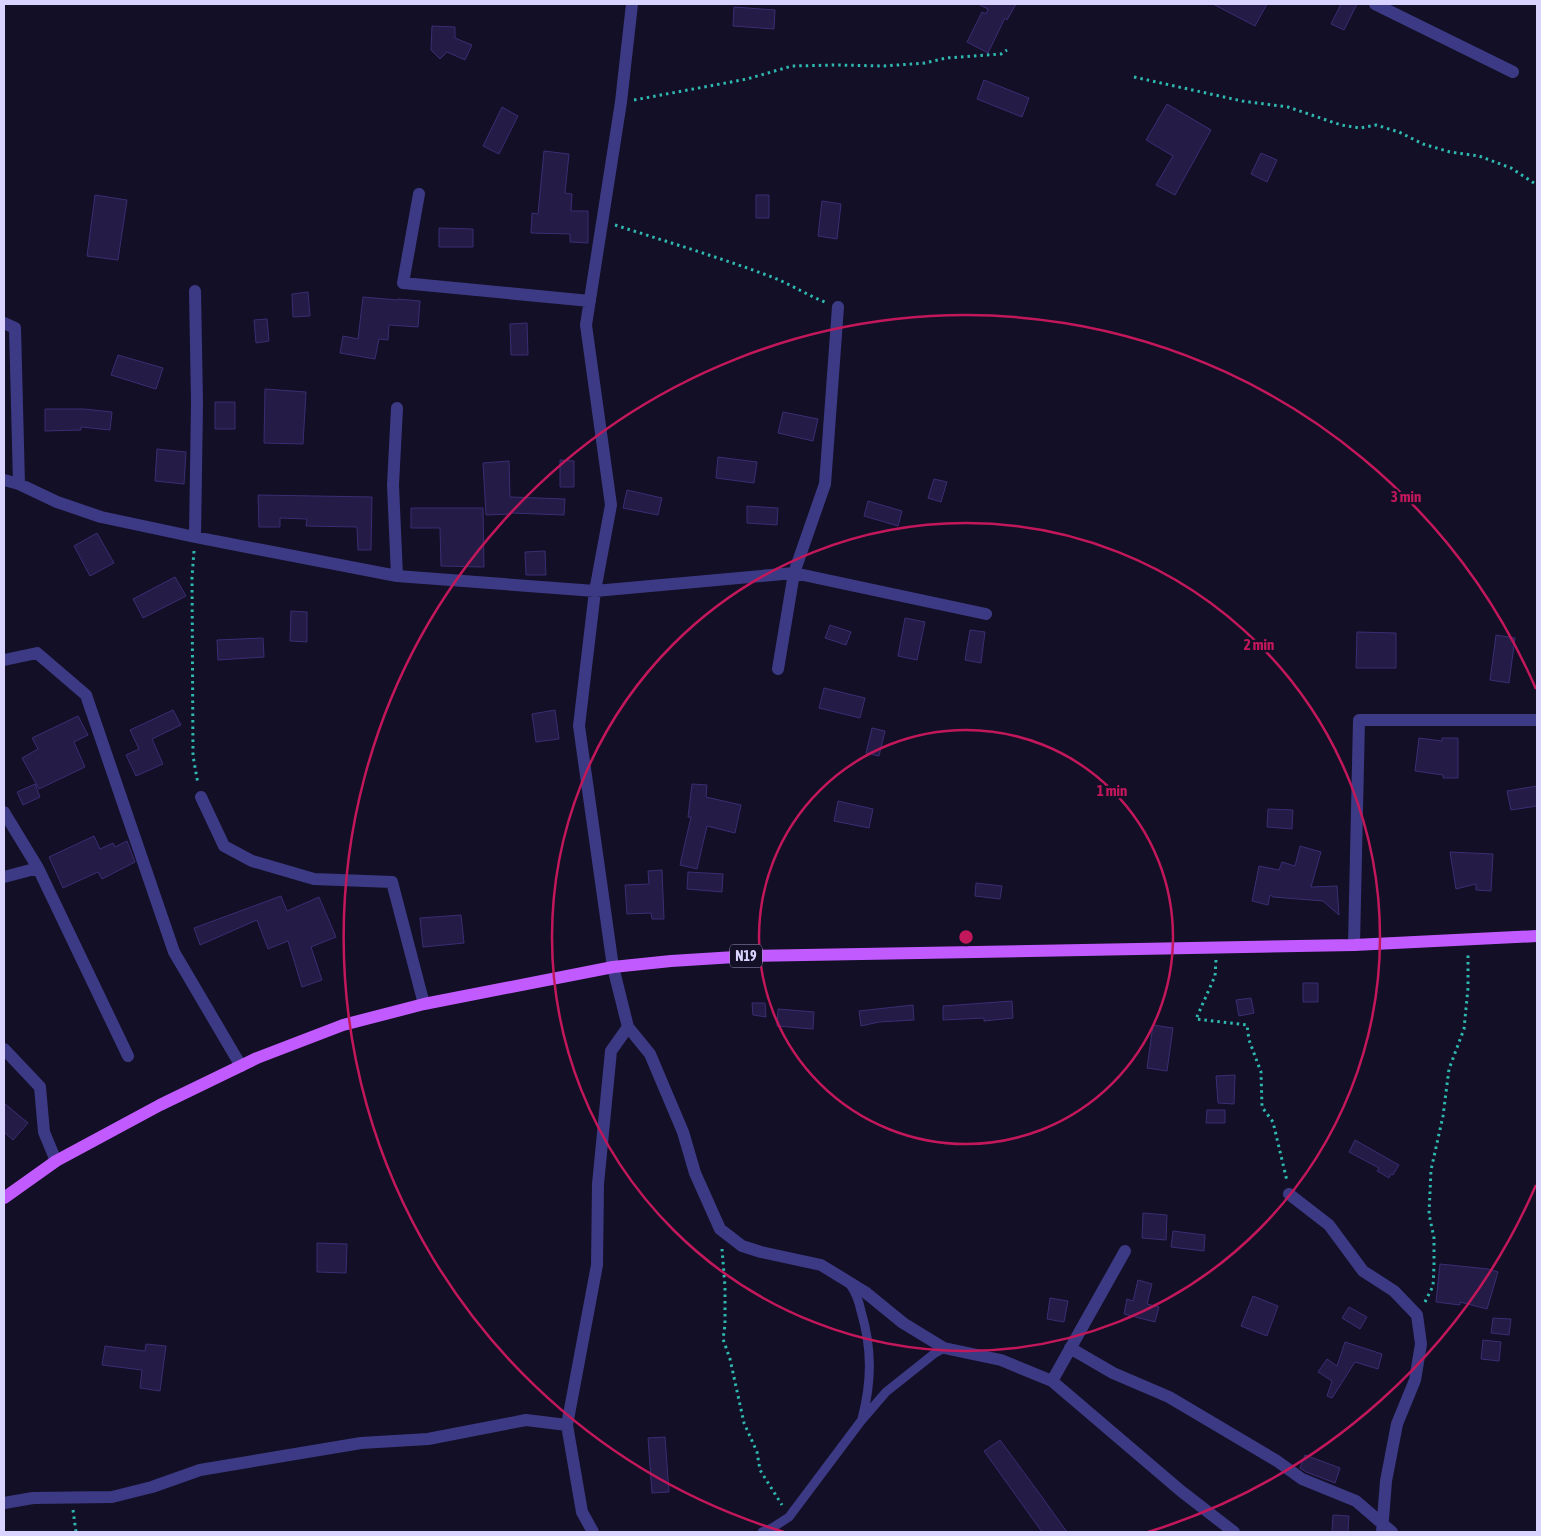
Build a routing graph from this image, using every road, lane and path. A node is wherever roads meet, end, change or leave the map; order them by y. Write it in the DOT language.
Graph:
graph roads {
  1 [pos="632,4"];
  2 [pos="1375,4"];
  3 [pos="1008,50"];
  4 [pos="1513,72"];
  5 [pos="1134,77"];
  6 [pos="622,102"];
  7 [pos="1537,185"];
  8 [pos="419,194"];
  9 [pos="602,222"];
  10 [pos="195,291"];
  11 [pos="590,301"];
  12 [pos="838,307"];
  13 [pos="4,323"];
  14 [pos="397,408"];
  15 [pos="4,480"];
  16 [pos="19,484"];
  17 [pos="195,537"];
  18 [pos="794,574"];
  19 [pos="396,576"];
  20 [pos="595,591"];
  21 [pos="986,614"];
  22 [pos="4,660"];
  23 [pos="778,670"];
  24 [pos="1537,720"];
  25 [pos="200,797"];
  26 [pos="4,812"];
  27 [pos="38,868"];
  28 [pos="4,877"];
  29 [pos="1537,936"];
  30 [pos="1468,940"];
  31 [pos="1354,945"];
  32 [pos="1217,948"];
  33 [pos="613,967"];
  34 [pos="424,1004"];
  35 [pos="628,1027"];
  36 [pos="4,1049"];
  37 [pos="128,1056"];
  38 [pos="240,1066"];
  39 [pos="56,1161"];
  40 [pos="1289,1194"];
  41 [pos="4,1198"];
  42 [pos="720,1228"];
  43 [pos="1125,1250"];
  44 [pos="845,1281"];
  45 [pos="1417,1316"];
  46 [pos="944,1348"];
  47 [pos="1070,1348"];
  48 [pos="1052,1381"];
  49 [pos="861,1421"];
  50 [pos="567,1424"];
  51 [pos="72,1497"];
  52 [pos="4,1503"];
  53 [pos="788,1517"];
  54 [pos="1386,1530"];
  55 [pos="76,1532"];
  56 [pos="593,1532"];
  57 [pos="762,1532"];
  58 [pos="1234,1532"];
  1 -- 6 [label="street"];
  2 -- 4 [label="street"];
  3 -- 6 [label="path"];
  5 -- 7 [label="path"];
  6 -- 9 [label="street"];
  8 -- 11 [label="street"];
  9 -- 11 [label="street"];
  9 -- 12 [label="path"];
  10 -- 17 [label="street"];
  11 -- 20 [label="street"];
  12 -- 18 [label="street"];
  13 -- 16 [label="street"];
  14 -- 19 [label="street"];
  15 -- 16 [label="street"];
  16 -- 17 [label="street"];
  17 -- 19 [label="street"];
  17 -- 25 [label="path"];
  18 -- 20 [label="street"];
  18 -- 21 [label="street"];
  18 -- 23 [label="street"];
  19 -- 20 [label="street"];
  20 -- 33 [label="street"];
  22 -- 38 [label="street"];
  24 -- 31 [label="street"];
  25 -- 34 [label="street"];
  26 -- 27 [label="street"];
  27 -- 28 [label="street"];
  27 -- 37 [label="street"];
  29 -- 30 [label="main road, N19"];
  30 -- 31 [label="main road, N19"];
  30 -- 45 [label="path"];
  31 -- 32 [label="main road, N19"];
  32 -- 33 [label="main road, N19"];
  32 -- 40 [label="path"];
  33 -- 34 [label="main road, N19"];
  33 -- 35 [label="street"];
  34 -- 38 [label="main road, N19"];
  35 -- 42 [label="street"];
  35 -- 50 [label="street"];
  36 -- 39 [label="street"];
  38 -- 39 [label="main road, N19"];
  39 -- 41 [label="main road, N19"];
  40 -- 45 [label="street"];
  42 -- 44 [label="street"];
  42 -- 53 [label="path"];
  43 -- 47 [label="street"];
  44 -- 46 [label="street"];
  44 -- 49 [label="lane"];
  45 -- 54 [label="street"];
  46 -- 48 [label="street"];
  46 -- 49 [label="lane"];
  47 -- 48 [label="street"];
  47 -- 54 [label="street"];
  48 -- 58 [label="street"];
  49 -- 53 [label="lane"];
  50 -- 51 [label="street"];
  50 -- 56 [label="street"];
  51 -- 52 [label="street"];
  51 -- 55 [label="path"];
  53 -- 57 [label="lane"];
}
